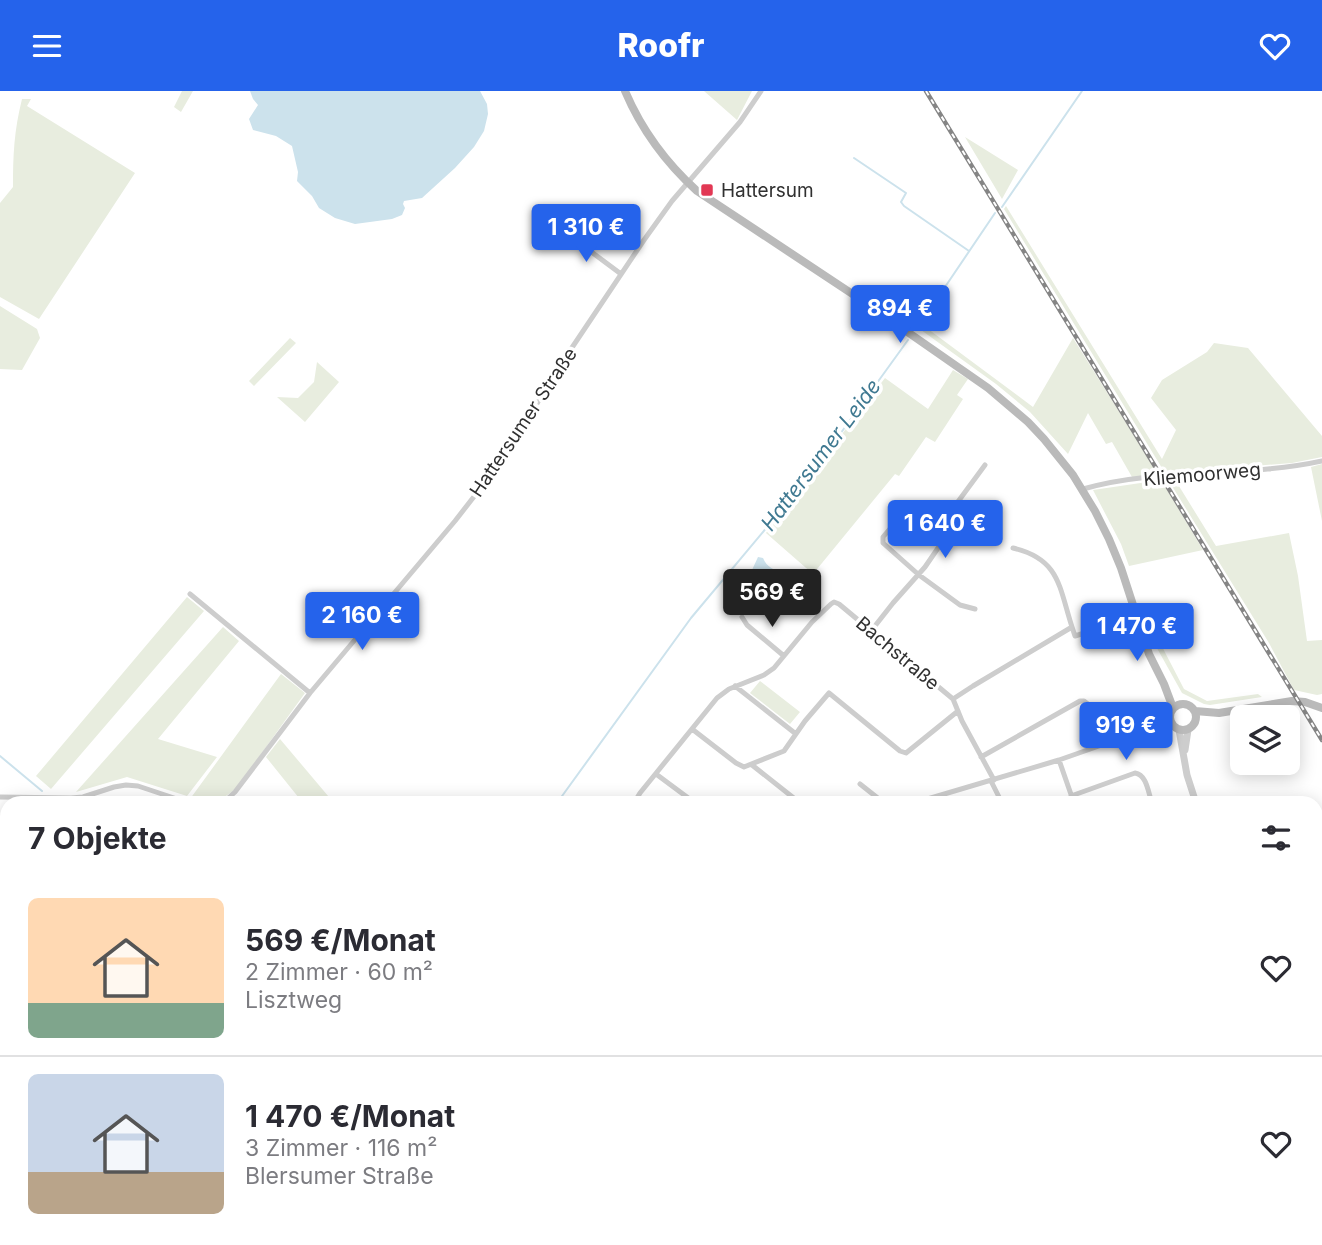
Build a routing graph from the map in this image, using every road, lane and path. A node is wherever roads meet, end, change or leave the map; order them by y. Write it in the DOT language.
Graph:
graph roads {
  1 [pos="625,91"];
  2 [pos="761,91"];
  3 [pos="688,183"];
  4 [pos="566,233"];
  5 [pos="621,274"];
  6 [pos="1322,461"];
  7 [pos="985,465"];
  8 [pos="1083,489"];
  9 [pos="898,508"];
  10 [pos="1013,548"];
  11 [pos="919,575"];
  12 [pos="190,594"];
  13 [pos="975,609"];
  14 [pos="742,617"];
  15 [pos="1072,627"];
  16 [pos="1097,629"];
  17 [pos="871,631"];
  18 [pos="784,656"];
  19 [pos="735,686"];
  20 [pos="310,693"];
  21 [pos="953,699"];
  22 [pos="1176,706"];
  23 [pos="1322,708"];
  24 [pos="958,712"];
  25 [pos="1196,716"];
  26 [pos="1170,721"];
  27 [pos="692,729"];
  28 [pos="1184,730"];
  29 [pos="796,734"];
  30 [pos="1104,744"];
  31 [pos="981,757"];
  32 [pos="1059,760"];
  33 [pos="752,765"];
  34 [pos="656,774"];
  35 [pos="992,781"];
  36 [pos="860,784"];
  37 [pos="86,796"];
  38 [pos="168,796"];
  39 [pos="232,796"];
  40 [pos="639,796"];
  41 [pos="686,796"];
  42 [pos="791,796"];
  43 [pos="875,796"];
  44 [pos="939,796"];
  45 [pos="999,796"];
  46 [pos="1071,796"];
  47 [pos="1150,796"];
  48 [pos="1194,796"];
  1 -- 3 [label="main road"];
  2 -- 3 [label="street, Hattersumer Straße"];
  3 -- 5 [label="street, Hattersumer Straße"];
  3 -- 8 [label="main road"];
  4 -- 5 [label="street"];
  5 -- 20 [label="street, Hattersumer Straße"];
  6 -- 8 [label="street, Kliemoorweg"];
  7 -- 11 [label="street"];
  8 -- 22 [label="main road"];
  9 -- 11 [label="street"];
  10 -- 15 [label="street"];
  11 -- 13 [label="street"];
  11 -- 17 [label="street"];
  12 -- 20 [label="street"];
  14 -- 18 [label="street"];
  15 -- 16 [label="street"];
  15 -- 21 [label="street"];
  17 -- 18 [label="street, Bachstraße"];
  17 -- 21 [label="street, Bachstraße"];
  18 -- 19 [label="street, Bachstraße"];
  19 -- 27 [label="street, Bachstraße"];
  19 -- 29 [label="street"];
  20 -- 39 [label="street, Hattersumer Straße"];
  21 -- 24 [label="street, Bachstraße"];
  22 -- 25 [label="main road"];
  22 -- 26 [label="main road"];
  23 -- 25 [label="main road"];
  24 -- 29 [label="street"];
  24 -- 31 [label="street, Bachstraße"];
  25 -- 28 [label="main road"];
  26 -- 28 [label="main road"];
  26 -- 30 [label="street"];
  27 -- 33 [label="street"];
  27 -- 34 [label="street, Bachstraße"];
  28 -- 48 [label="street"];
  29 -- 33 [label="street"];
  30 -- 31 [label="street"];
  30 -- 32 [label="street"];
  31 -- 35 [label="street, Bachstraße"];
  32 -- 35 [label="street"];
  32 -- 46 [label="street"];
  33 -- 42 [label="street"];
  34 -- 40 [label="street, Bachstraße"];
  34 -- 41 [label="street"];
  35 -- 44 [label="street"];
  35 -- 45 [label="street, Bachstraße"];
  36 -- 43 [label="street"];
  37 -- 38 [label="street"];
  46 -- 47 [label="street"];
}
